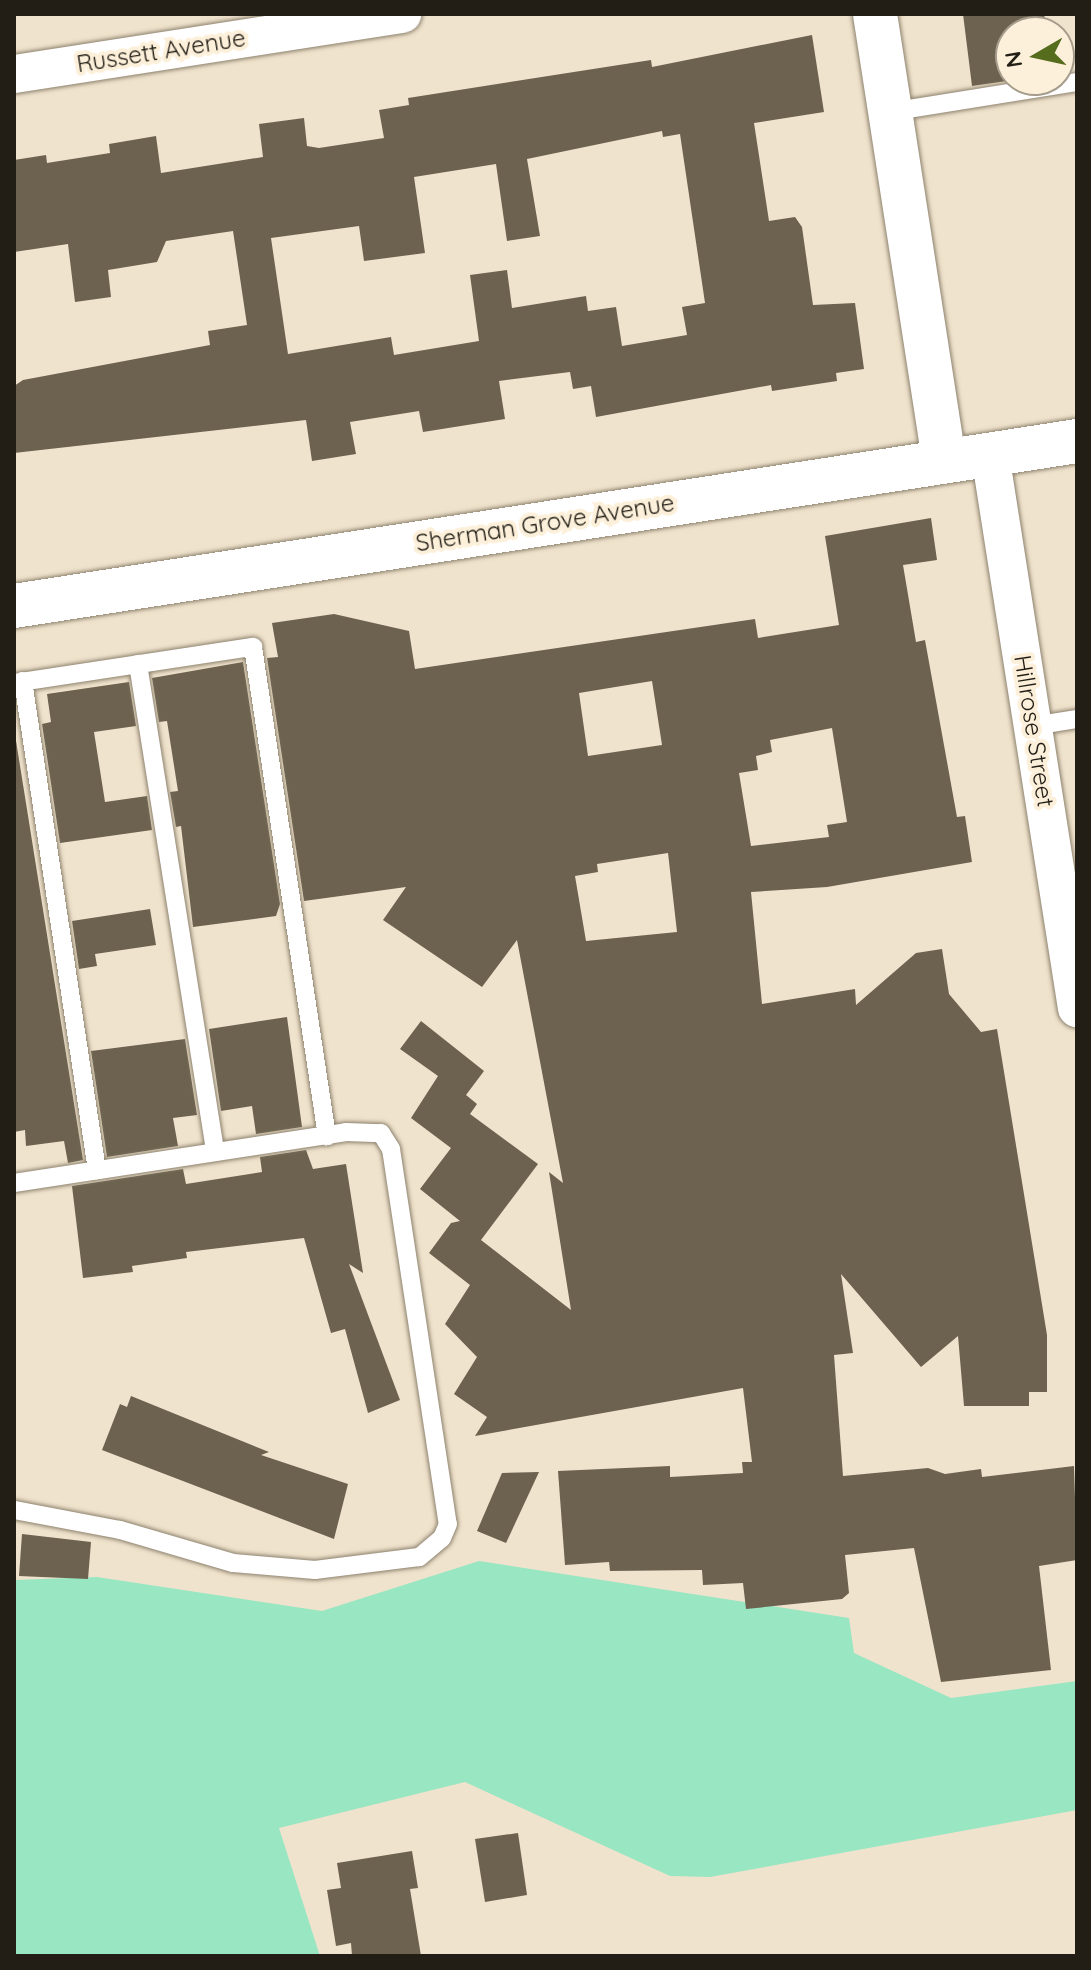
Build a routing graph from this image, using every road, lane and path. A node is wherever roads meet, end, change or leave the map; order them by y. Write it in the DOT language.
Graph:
graph roads {
  1 [pos="402,14"];
  2 [pos="875,14"];
  3 [pos="14,74"];
  4 [pos="1077,82"];
  5 [pos="890,112"];
  6 [pos="1077,441"];
  7 [pos="990,454"];
  8 [pos="944,461"];
  9 [pos="14,606"];
  10 [pos="138,664"];
  11 [pos="18,682"];
  12 [pos="1077,719"];
  13 [pos="1033,726"];
  14 [pos="1066,867"];
  15 [pos="1077,1008"];
  16 [pos="327,1136"];
  17 [pos="215,1150"];
  18 [pos="97,1170"];
  19 [pos="14,1183"];
  20 [pos="14,1510"];
  1 -- 3 [label="street, Russett Avenue"];
  2 -- 5 [label="street"];
  4 -- 5 [label="lane"];
  5 -- 8 [label="street"];
  6 -- 7 [label="street, Sherman Grove Avenue"];
  7 -- 8 [label="street, Sherman Grove Avenue"];
  7 -- 13 [label="street, Hillrose Street"];
  8 -- 9 [label="street, Sherman Grove Avenue"];
  10 -- 11 [label="lane"];
  10 -- 16 [label="lane"];
  10 -- 17 [label="lane"];
  11 -- 18 [label="lane"];
  12 -- 13 [label="lane"];
  13 -- 14 [label="street, Hillrose Street"];
  14 -- 15 [label="street, Hillrose Street"];
  16 -- 17 [label="lane"];
  16 -- 20 [label="lane"];
  17 -- 18 [label="lane"];
  18 -- 19 [label="lane"];
}
